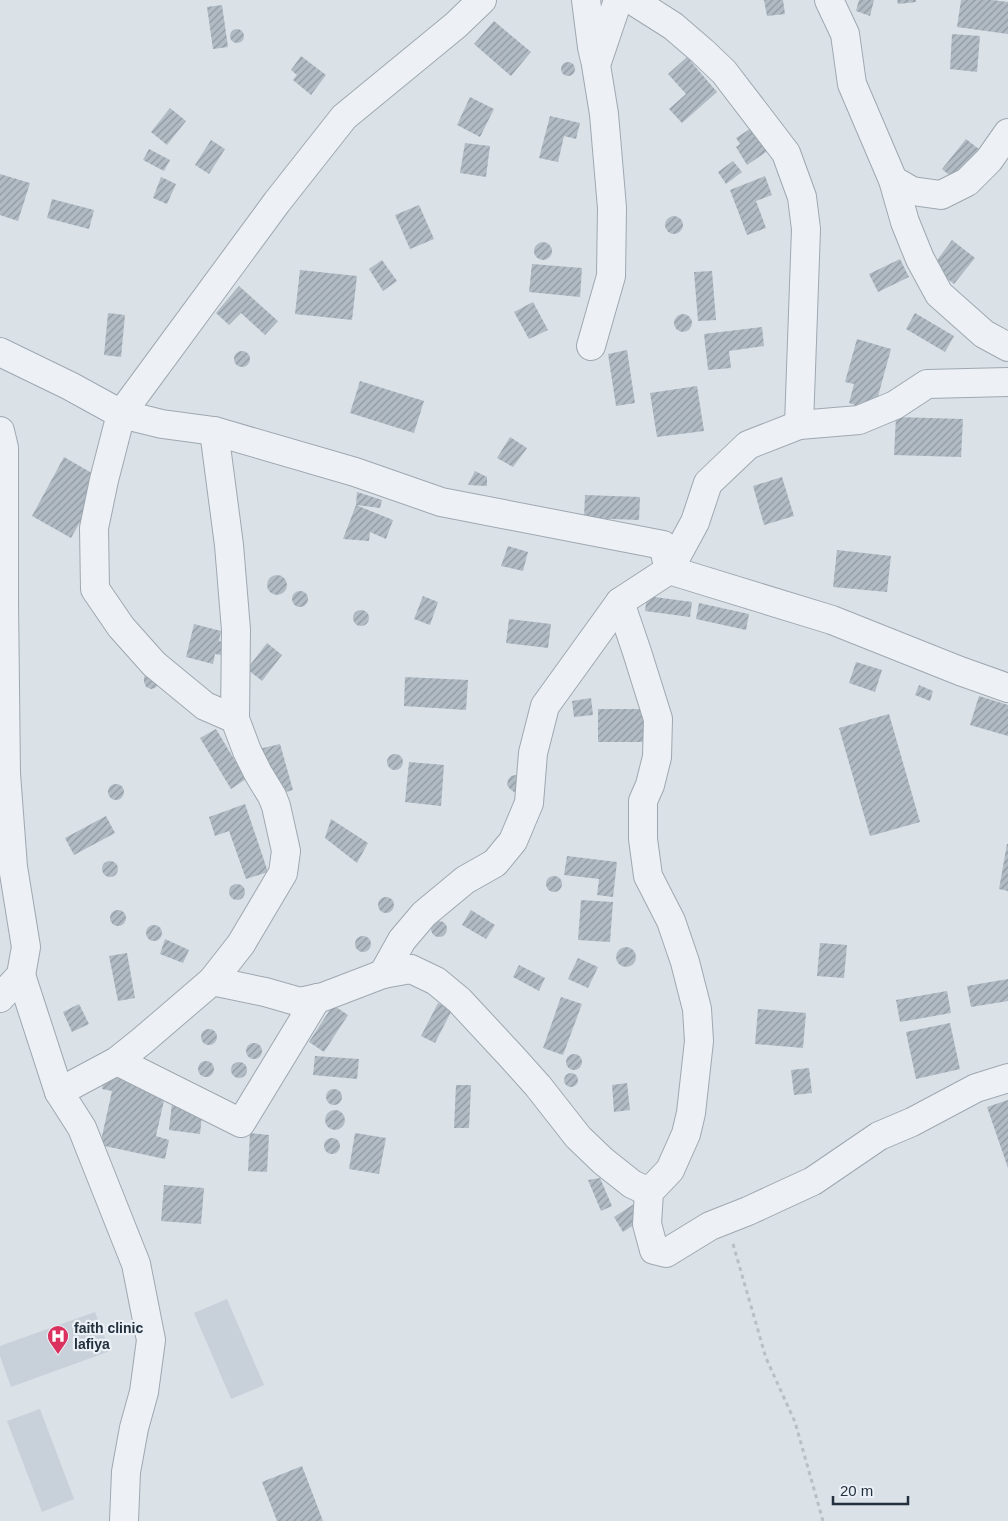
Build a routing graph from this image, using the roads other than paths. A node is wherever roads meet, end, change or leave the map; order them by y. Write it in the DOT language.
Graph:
graph roads {
  1 [pos="482,0"];
  2 [pos="586,0"];
  3 [pos="618,0"];
  4 [pos="632,0"];
  5 [pos="829,0"];
  6 [pos="596,65"];
  7 [pos="1008,133"];
  8 [pos="893,180"];
  9 [pos="591,346"];
  10 [pos="1008,347"];
  11 [pos="0,352"];
  12 [pos="1008,382"];
  13 [pos="121,414"];
  14 [pos="799,425"];
  15 [pos="0,431"];
  16 [pos="214,431"];
  17 [pos="669,570"];
  18 [pos="620,602"];
  19 [pos="1008,688"];
  20 [pos="235,719"];
  21 [pos="383,974"];
  22 [pos="20,975"];
  23 [pos="212,981"];
  24 [pos="0,998"];
  25 [pos="317,998"];
  26 [pos="117,1060"];
  27 [pos="1008,1078"];
  28 [pos="60,1092"];
  29 [pos="648,1192"];
  30 [pos="124,1521"];
  1 -- 13 [label="street"];
  2 -- 6 [label="street"];
  3 -- 6 [label="street"];
  4 -- 14 [label="street"];
  5 -- 8 [label="street"];
  6 -- 9 [label="street"];
  7 -- 8 [label="street"];
  8 -- 10 [label="street"];
  11 -- 13 [label="street"];
  12 -- 14 [label="street"];
  13 -- 16 [label="street"];
  13 -- 20 [label="street"];
  14 -- 17 [label="street"];
  15 -- 22 [label="street"];
  16 -- 17 [label="street"];
  16 -- 20 [label="street"];
  17 -- 18 [label="street"];
  17 -- 19 [label="street"];
  18 -- 21 [label="street"];
  18 -- 29 [label="street"];
  20 -- 23 [label="street"];
  21 -- 25 [label="street"];
  21 -- 29 [label="street"];
  22 -- 24 [label="street"];
  22 -- 28 [label="street"];
  23 -- 25 [label="street"];
  23 -- 26 [label="street"];
  25 -- 26 [label="street"];
  26 -- 28 [label="street"];
  27 -- 29 [label="street"];
  28 -- 30 [label="street"];
}
